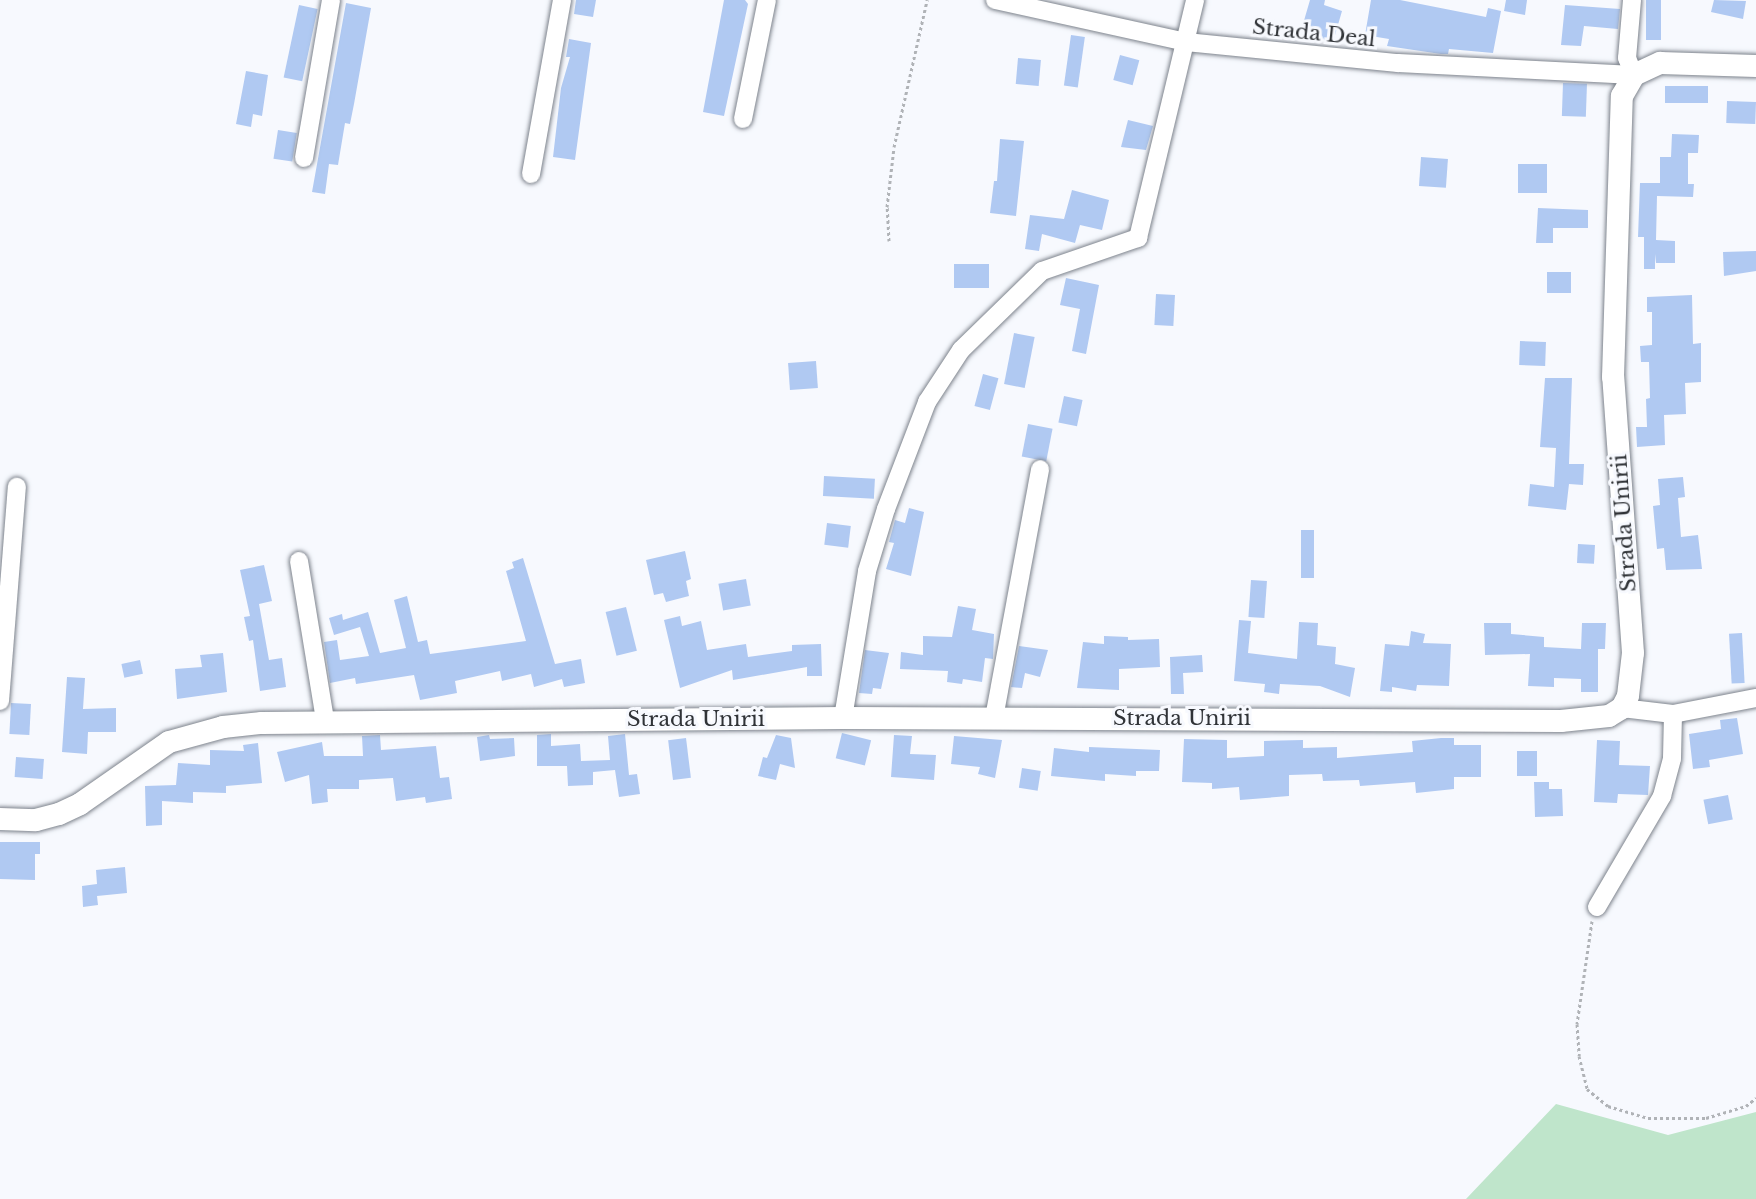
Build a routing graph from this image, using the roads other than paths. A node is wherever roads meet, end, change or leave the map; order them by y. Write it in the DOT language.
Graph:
graph roads {
  1 [pos="332,0"];
  2 [pos="562,0"];
  3 [pos="767,0"];
  4 [pos="994,0"];
  5 [pos="1195,0"];
  6 [pos="1632,0"];
  7 [pos="1028,3"];
  8 [pos="1186,42"];
  9 [pos="1756,66"];
  10 [pos="1634,75"];
  11 [pos="744,119"];
  12 [pos="303,158"];
  13 [pos="531,174"];
  14 [pos="1040,469"];
  15 [pos="17,487"];
  16 [pos="299,561"];
  17 [pos="1756,698"];
  18 [pos="0,701"];
  19 [pos="1622,708"];
  20 [pos="1673,714"];
  21 [pos="843,718"];
  22 [pos="994,718"];
  23 [pos="325,720"];
  24 [pos="0,819"];
  25 [pos="1597,907"];
  1 -- 12 [label="street"];
  2 -- 13 [label="street"];
  3 -- 11 [label="street"];
  4 -- 7 [label="street, Strada Deal"];
  5 -- 8 [label="street"];
  6 -- 10 [label="street"];
  7 -- 8 [label="street, Strada Deal"];
  8 -- 10 [label="street, Strada Deal"];
  8 -- 21 [label="street"];
  9 -- 10 [label="main road"];
  10 -- 19 [label="main road, Strada Unirii"];
  14 -- 22 [label="street"];
  15 -- 18 [label="street"];
  16 -- 23 [label="street"];
  17 -- 20 [label="street"];
  19 -- 20 [label="street"];
  19 -- 22 [label="main road, Strada Unirii"];
  20 -- 25 [label="street"];
  21 -- 22 [label="main road, Strada Unirii"];
  21 -- 23 [label="main road, Strada Unirii"];
  23 -- 24 [label="main road, Strada Unirii"];
}
